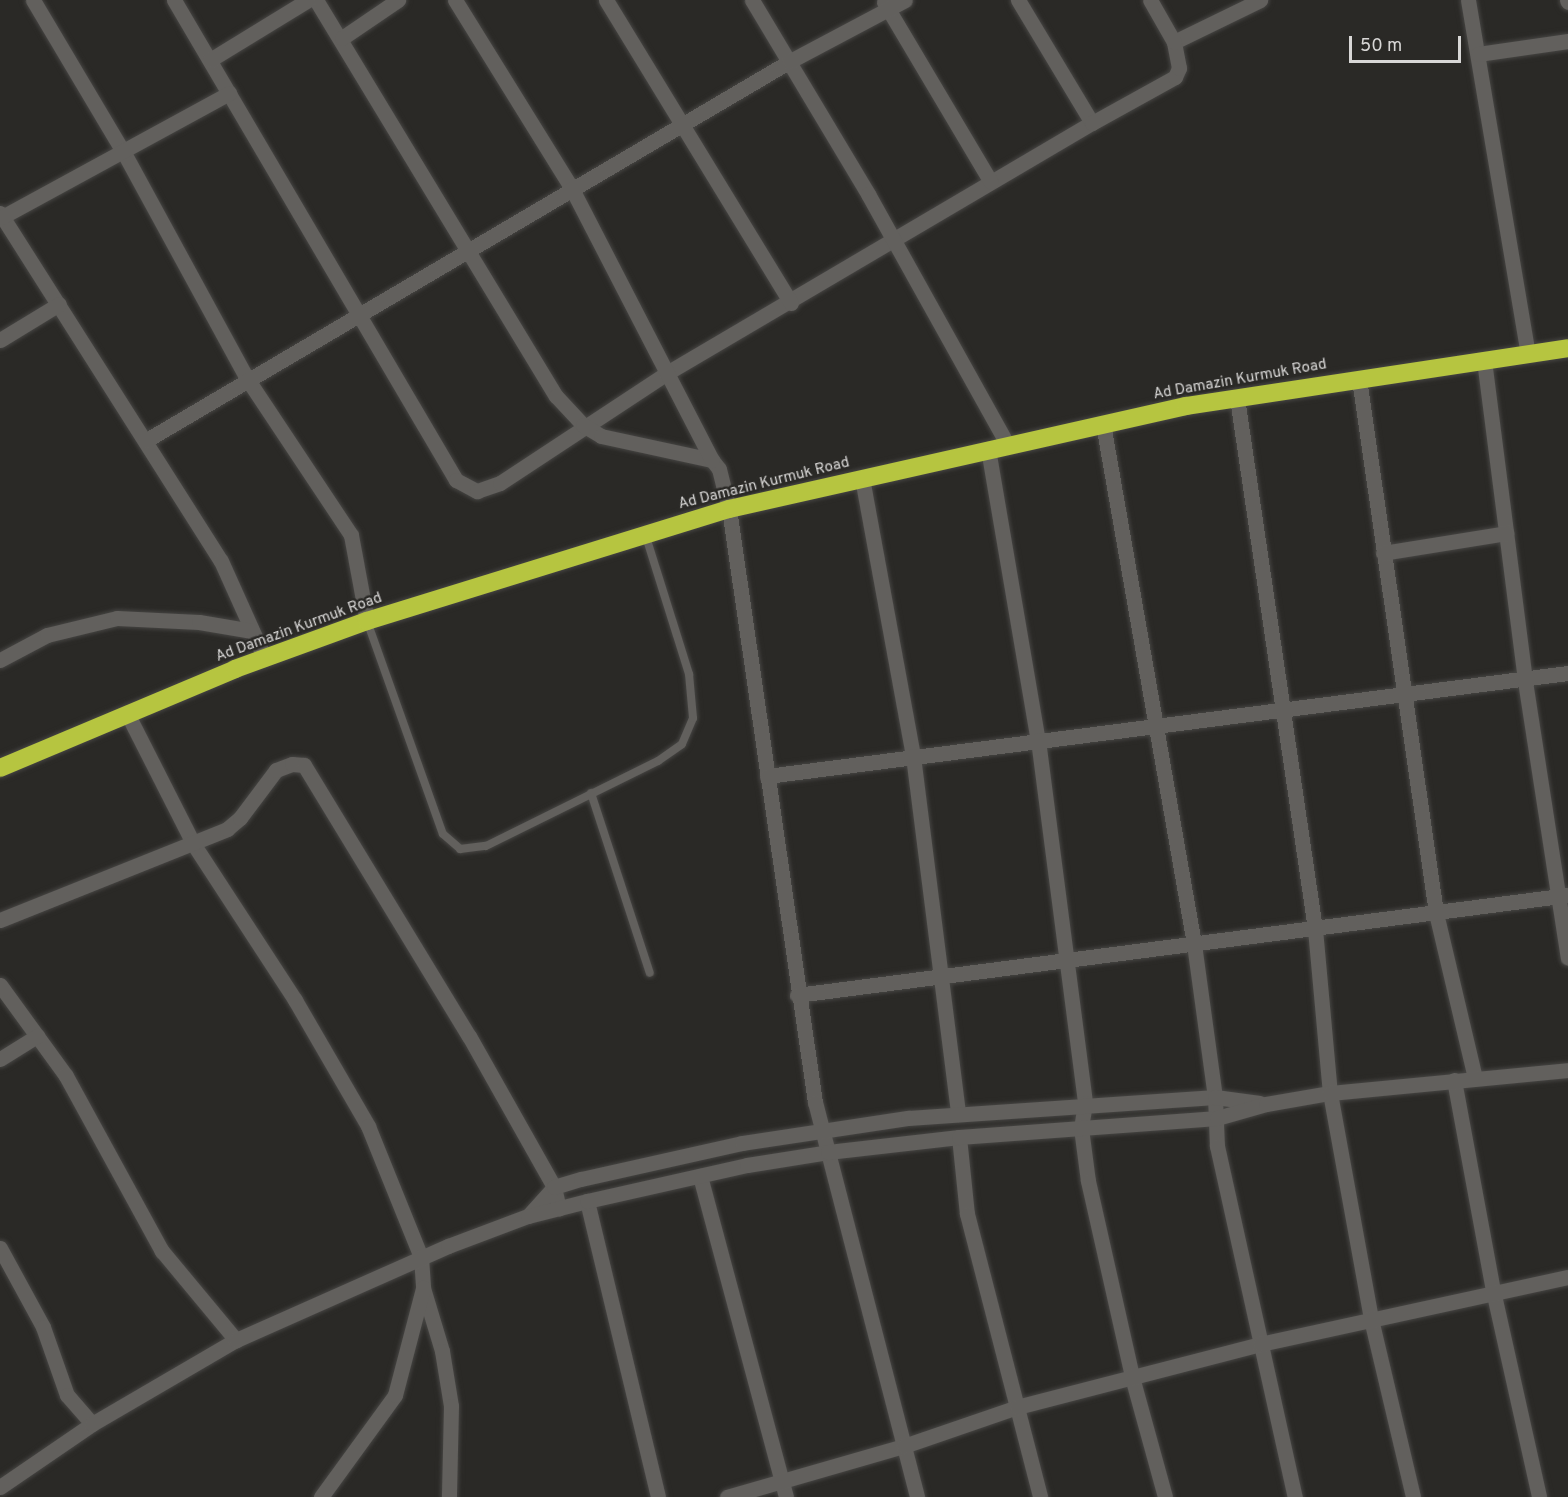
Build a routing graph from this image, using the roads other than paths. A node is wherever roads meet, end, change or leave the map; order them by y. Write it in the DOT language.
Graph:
graph roads {
  1 [pos="33,0"];
  2 [pos="174,0"];
  3 [pos="308,0"];
  4 [pos="316,0"];
  5 [pos="398,0"];
  6 [pos="455,0"];
  7 [pos="606,0"];
  8 [pos="752,0"];
  9 [pos="905,0"];
  10 [pos="1018,0"];
  11 [pos="1150,0"];
  12 [pos="1260,0"];
  13 [pos="1468,0"];
  14 [pos="885,4"];
  15 [pos="342,38"];
  16 [pos="1568,41"];
  17 [pos="1174,42"];
  18 [pos="1478,54"];
  19 [pos="210,60"];
  20 [pos="790,61"];
  21 [pos="229,93"];
  22 [pos="1092,123"];
  23 [pos="684,124"];
  24 [pos="124,153"];
  25 [pos="991,182"];
  26 [pos="572,189"];
  27 [pos="1,215"];
  28 [pos="895,242"];
  29 [pos="468,251"];
  30 [pos="791,303"];
  31 [pos="59,304"];
  32 [pos="360,315"];
  33 [pos="0,340"];
  34 [pos="1568,348"];
  35 [pos="1528,354"];
  36 [pos="1484,360"];
  37 [pos="667,373"];
  38 [pos="1359,379"];
  39 [pos="248,381"];
  40 [pos="1238,398"];
  41 [pos="1103,424"];
  42 [pos="583,425"];
  43 [pos="145,441"];
  44 [pos="1006,444"];
  45 [pos="988,449"];
  46 [pos="712,460"];
  47 [pos="862,478"];
  48 [pos="729,509"];
  49 [pos="1506,533"];
  50 [pos="645,534"];
  51 [pos="1383,553"];
  52 [pos="368,621"];
  53 [pos="252,632"];
  54 [pos="265,659"];
  55 [pos="0,660"];
  56 [pos="1568,674"];
  57 [pos="1525,681"];
  58 [pos="1403,695"];
  59 [pos="1282,710"];
  60 [pos="127,713"];
  61 [pos="1156,725"];
  62 [pos="1038,740"];
  63 [pos="914,756"];
  64 [pos="0,768"];
  65 [pos="767,776"];
  66 [pos="591,793"];
  67 [pos="194,845"];
  68 [pos="1562,896"];
  69 [pos="1436,913"];
  70 [pos="0,920"];
  71 [pos="1315,928"];
  72 [pos="1194,944"];
  73 [pos="1568,958"];
  74 [pos="1067,961"];
  75 [pos="650,973"];
  76 [pos="941,977"];
  77 [pos="0,985"];
  78 [pos="797,995"];
  79 [pos="37,1036"];
  80 [pos="0,1059"];
  81 [pos="1567,1073"];
  82 [pos="1475,1078"];
  83 [pos="1454,1080"];
  84 [pos="1330,1093"];
  85 [pos="1215,1097"];
  86 [pos="1085,1103"];
  87 [pos="1266,1104"];
  88 [pos="958,1113"];
  89 [pos="1217,1118"];
  90 [pos="1081,1128"];
  91 [pos="823,1131"];
  92 [pos="959,1137"];
  93 [pos="828,1152"];
  94 [pos="700,1176"];
  95 [pos="554,1187"];
  96 [pos="586,1201"];
  97 [pos="559,1208"];
  98 [pos="528,1216"];
  99 [pos="0,1248"];
  100 [pos="421,1257"];
  101 [pos="1568,1278"];
  102 [pos="423,1288"];
  103 [pos="1494,1295"];
  104 [pos="1371,1319"];
  105 [pos="236,1340"];
  106 [pos="1260,1344"];
  107 [pos="1132,1377"];
  108 [pos="1017,1407"];
  109 [pos="92,1424"];
  110 [pos="904,1446"];
  111 [pos="781,1481"];
  112 [pos="2,1482"];
  113 [pos="321,1497"];
  114 [pos="448,1497"];
  115 [pos="658,1497"];
  116 [pos="727,1497"];
  117 [pos="786,1497"];
  118 [pos="917,1497"];
  119 [pos="1040,1497"];
  120 [pos="1165,1497"];
  121 [pos="1295,1497"];
  122 [pos="1413,1497"];
  123 [pos="1539,1497"];
  1 -- 24 [label="street"];
  2 -- 19 [label="street"];
  3 -- 19 [label="street"];
  4 -- 15 [label="street"];
  5 -- 15 [label="street"];
  6 -- 26 [label="street"];
  7 -- 23 [label="street"];
  8 -- 20 [label="street"];
  9 -- 14 [label="street"];
  10 -- 22 [label="street"];
  11 -- 17 [label="street"];
  12 -- 17 [label="street"];
  13 -- 18 [label="street"];
  14 -- 20 [label="street"];
  14 -- 25 [label="street"];
  15 -- 29 [label="street"];
  16 -- 18 [label="street"];
  17 -- 22 [label="street"];
  18 -- 35 [label="street"];
  19 -- 21 [label="street"];
  20 -- 23 [label="street"];
  20 -- 28 [label="street"];
  21 -- 24 [label="street"];
  21 -- 32 [label="street"];
  22 -- 25 [label="street"];
  23 -- 26 [label="street"];
  23 -- 30 [label="street"];
  24 -- 27 [label="street"];
  24 -- 39 [label="street"];
  25 -- 28 [label="street"];
  26 -- 29 [label="street"];
  26 -- 37 [label="street"];
  27 -- 31 [label="street"];
  28 -- 30 [label="street"];
  28 -- 44 [label="street"];
  29 -- 32 [label="street"];
  29 -- 42 [label="street"];
  30 -- 37 [label="street"];
  31 -- 33 [label="street"];
  31 -- 43 [label="street"];
  32 -- 39 [label="street"];
  32 -- 42 [label="street"];
  34 -- 35 [label="highway, Ad Damazin Kurmuk Road"];
  35 -- 36 [label="highway, Ad Damazin Kurmuk Road"];
  36 -- 38 [label="highway, Ad Damazin Kurmuk Road"];
  36 -- 49 [label="street"];
  37 -- 42 [label="street"];
  37 -- 46 [label="street"];
  38 -- 40 [label="highway, Ad Damazin Kurmuk Road"];
  38 -- 51 [label="street"];
  39 -- 43 [label="street"];
  39 -- 52 [label="street"];
  40 -- 41 [label="highway, Ad Damazin Kurmuk Road"];
  40 -- 59 [label="street"];
  41 -- 44 [label="highway, Ad Damazin Kurmuk Road"];
  41 -- 61 [label="street"];
  42 -- 46 [label="street"];
  43 -- 53 [label="street"];
  44 -- 45 [label="highway, Ad Damazin Kurmuk Road"];
  45 -- 47 [label="highway, Ad Damazin Kurmuk Road"];
  45 -- 62 [label="street"];
  46 -- 48 [label="street"];
  47 -- 48 [label="highway, Ad Damazin Kurmuk Road"];
  47 -- 63 [label="street"];
  48 -- 50 [label="highway, Ad Damazin Kurmuk Road"];
  48 -- 65 [label="street"];
  49 -- 51 [label="street"];
  49 -- 57 [label="street"];
  50 -- 52 [label="highway, Ad Damazin Kurmuk Road"];
  50 -- 66 [label="lane"];
  51 -- 58 [label="street"];
  52 -- 54 [label="highway, Ad Damazin Kurmuk Road"];
  52 -- 66 [label="lane"];
  53 -- 54 [label="street"];
  53 -- 55 [label="street"];
  54 -- 60 [label="highway, Ad Damazin Kurmuk Road"];
  56 -- 57 [label="street"];
  57 -- 58 [label="street"];
  57 -- 68 [label="street"];
  58 -- 59 [label="street"];
  58 -- 69 [label="street"];
  59 -- 61 [label="street"];
  59 -- 71 [label="street"];
  60 -- 64 [label="highway, Ad Damazin Kurmuk Road"];
  60 -- 67 [label="street"];
  61 -- 62 [label="street"];
  61 -- 72 [label="street"];
  62 -- 63 [label="street"];
  62 -- 74 [label="street"];
  63 -- 65 [label="street"];
  63 -- 76 [label="street"];
  65 -- 78 [label="street"];
  66 -- 75 [label="lane"];
  67 -- 70 [label="street"];
  67 -- 95 [label="street"];
  67 -- 100 [label="street"];
  68 -- 69 [label="street"];
  68 -- 73 [label="street"];
  69 -- 71 [label="street"];
  69 -- 82 [label="street"];
  71 -- 72 [label="street"];
  71 -- 84 [label="street"];
  72 -- 74 [label="street"];
  72 -- 85 [label="street"];
  74 -- 76 [label="street"];
  74 -- 86 [label="street"];
  76 -- 78 [label="street"];
  76 -- 88 [label="street"];
  77 -- 79 [label="street"];
  78 -- 91 [label="street"];
  79 -- 80 [label="street"];
  79 -- 105 [label="street"];
  81 -- 82 [label="street"];
  82 -- 83 [label="street"];
  83 -- 84 [label="street"];
  83 -- 103 [label="street"];
  84 -- 87 [label="street"];
  84 -- 104 [label="street"];
  85 -- 86 [label="street"];
  85 -- 87 [label="street"];
  85 -- 89 [label="street"];
  86 -- 88 [label="street"];
  86 -- 90 [label="street"];
  87 -- 89 [label="street"];
  88 -- 91 [label="street"];
  89 -- 90 [label="street"];
  89 -- 106 [label="street"];
  90 -- 92 [label="street"];
  90 -- 107 [label="street"];
  91 -- 93 [label="street"];
  91 -- 95 [label="street"];
  92 -- 93 [label="street"];
  92 -- 108 [label="street"];
  93 -- 94 [label="street"];
  93 -- 110 [label="street"];
  94 -- 96 [label="street"];
  94 -- 111 [label="street"];
  95 -- 97 [label="street"];
  95 -- 98 [label="street"];
  96 -- 97 [label="street"];
  96 -- 115 [label="street"];
  97 -- 98 [label="street"];
  98 -- 100 [label="street"];
  99 -- 109 [label="street"];
  100 -- 102 [label="street"];
  100 -- 105 [label="street"];
  101 -- 103 [label="street"];
  102 -- 113 [label="street"];
  102 -- 114 [label="street"];
  103 -- 104 [label="street"];
  103 -- 123 [label="street"];
  104 -- 106 [label="street"];
  104 -- 122 [label="street"];
  105 -- 109 [label="street"];
  106 -- 107 [label="street"];
  106 -- 121 [label="street"];
  107 -- 108 [label="street"];
  107 -- 120 [label="street"];
  108 -- 110 [label="street"];
  108 -- 119 [label="street"];
  109 -- 112 [label="street"];
  110 -- 111 [label="street"];
  110 -- 118 [label="street"];
  111 -- 116 [label="street"];
  111 -- 117 [label="street"];
}
